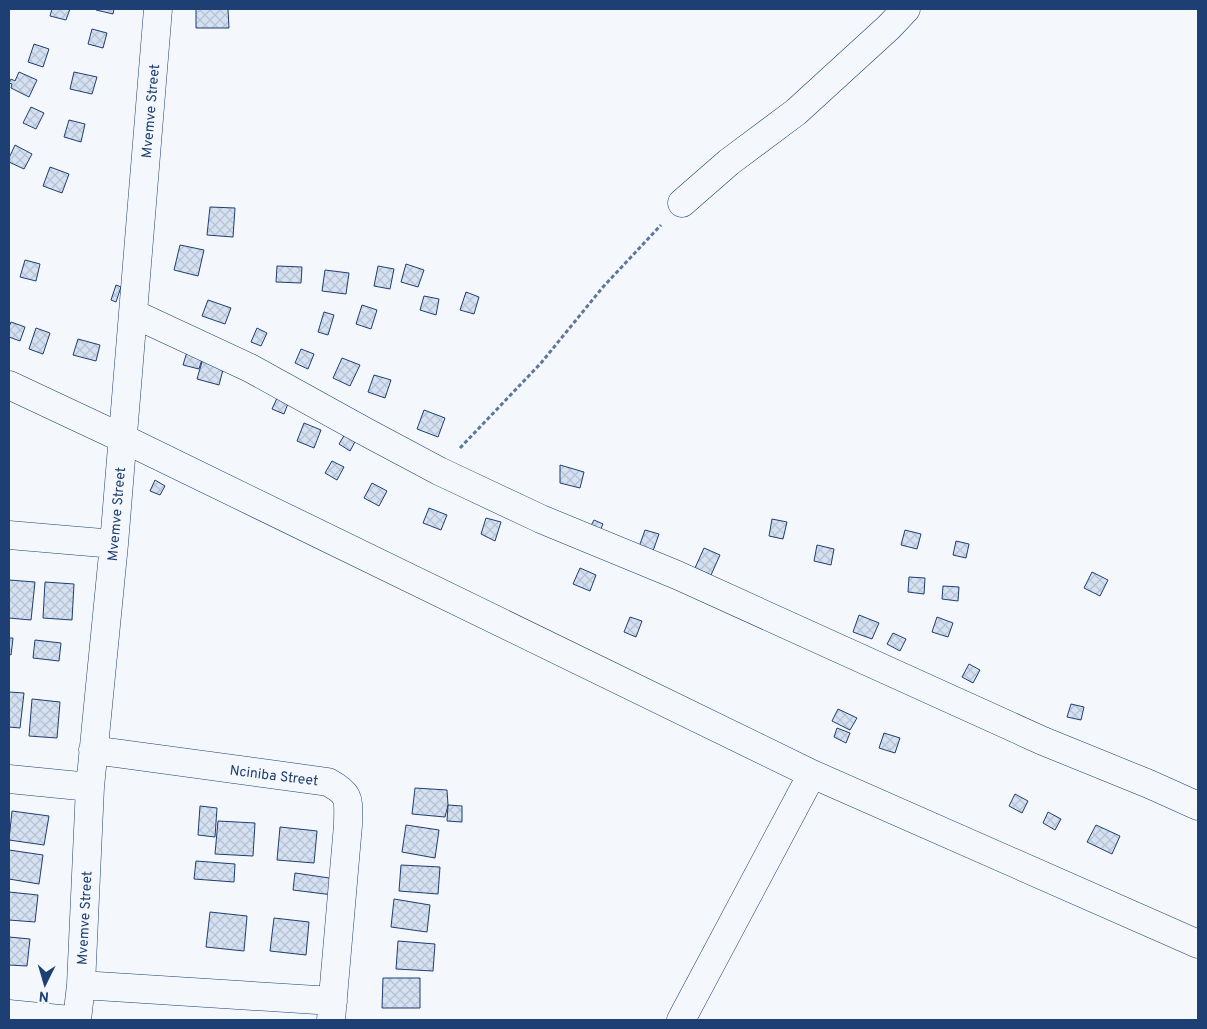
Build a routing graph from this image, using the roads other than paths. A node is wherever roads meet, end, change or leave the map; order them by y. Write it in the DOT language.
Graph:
graph roads {
  1 [pos="158,9"];
  2 [pos="906,9"];
  3 [pos="682,203"];
  4 [pos="134,314"];
  5 [pos="9,385"];
  6 [pos="122,438"];
  7 [pos="9,535"];
  8 [pos="114,544"];
  9 [pos="93,750"];
  10 [pos="812,774"];
  11 [pos="9,779"];
  12 [pos="90,787"];
  13 [pos="1198,806"];
  14 [pos="1198,944"];
  15 [pos="81,985"];
  16 [pos="332,1011"];
  17 [pos="9,1014"];
  18 [pos="70,1020"];
  19 [pos="77,1020"];
  20 [pos="681,1020"];
  1 -- 4 [label="street, Mvemve Street"];
  2 -- 3 [label="street"];
  4 -- 6 [label="street, Mvemve Street"];
  4 -- 13 [label="street"];
  5 -- 6 [label="street"];
  6 -- 8 [label="street, Mvemve Street"];
  6 -- 10 [label="street"];
  7 -- 8 [label="street"];
  8 -- 9 [label="street, Mvemve Street"];
  9 -- 12 [label="street, Mvemve Street"];
  9 -- 16 [label="street, Nciniba Street"];
  10 -- 14 [label="street"];
  10 -- 20 [label="street"];
  11 -- 12 [label="street"];
  12 -- 15 [label="street, Mvemve Street"];
  15 -- 16 [label="street"];
  15 -- 19 [label="street, Mvemve Street"];
  17 -- 18 [label="street"];
}
